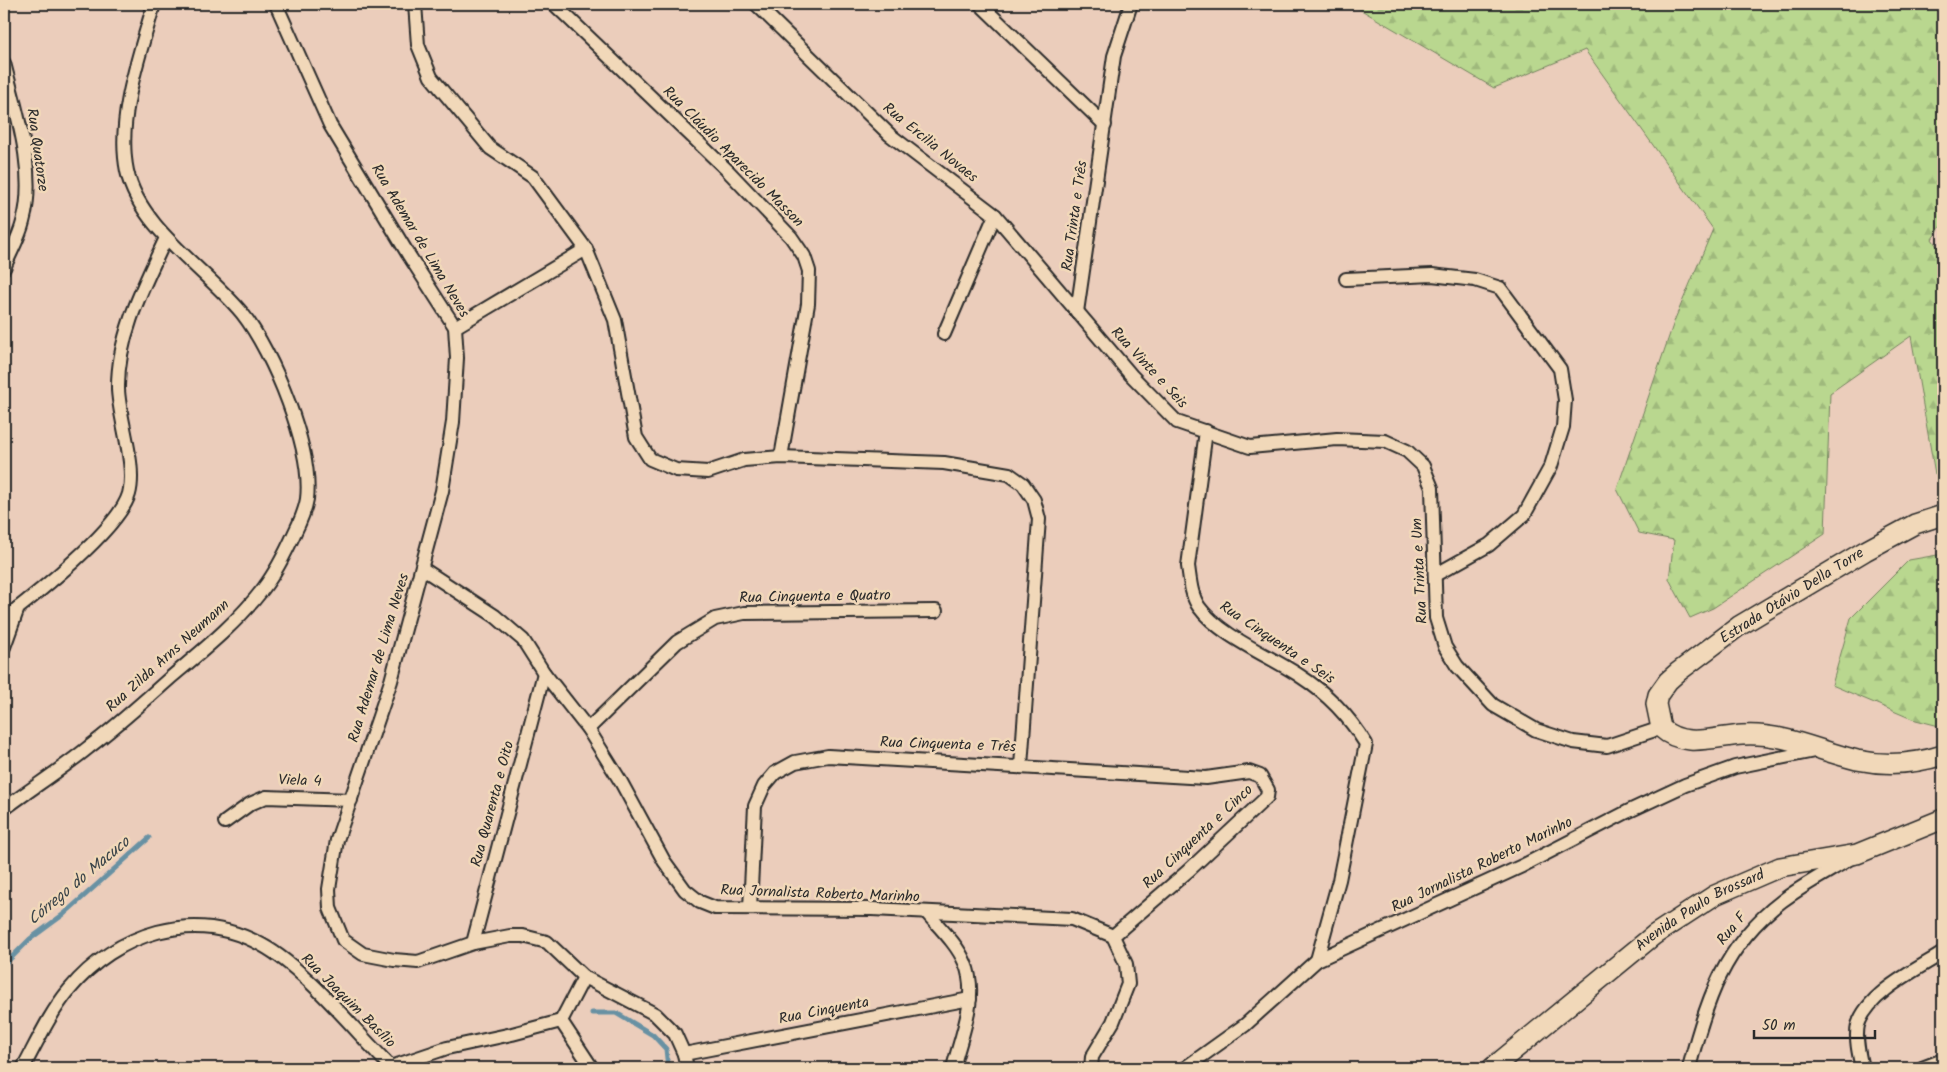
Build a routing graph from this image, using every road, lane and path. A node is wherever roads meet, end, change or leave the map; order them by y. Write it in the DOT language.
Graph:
graph roads {
  1 [pos="154,4"];
  2 [pos="276,4"];
  3 [pos="415,4"];
  4 [pos="554,4"];
  5 [pos="756,4"];
  6 [pos="980,4"];
  7 [pos="1131,4"];
  8 [pos="4,63"];
  9 [pos="1105,125"];
  10 [pos="995,215"];
  11 [pos="166,238"];
  12 [pos="586,249"];
  13 [pos="4,268"];
  14 [pos="1346,279"];
  15 [pos="1078,312"];
  16 [pos="455,327"];
  17 [pos="944,334"];
  18 [pos="1206,431"];
  19 [pos="782,456"];
  20 [pos="1943,515"];
  21 [pos="422,570"];
  22 [pos="1435,575"];
  23 [pos="18,608"];
  24 [pos="936,611"];
  25 [pos="4,619"];
  26 [pos="4,648"];
  27 [pos="544,673"];
  28 [pos="1661,728"];
  29 [pos="588,729"];
  30 [pos="1823,749"];
  31 [pos="1943,755"];
  32 [pos="1021,766"];
  33 [pos="351,800"];
  34 [pos="4,809"];
  35 [pos="1943,819"];
  36 [pos="225,822"];
  37 [pos="1857,854"];
  38 [pos="750,908"];
  39 [pos="927,913"];
  40 [pos="1113,936"];
  41 [pos="473,943"];
  42 [pos="1943,953"];
  43 [pos="1318,960"];
  44 [pos="584,977"];
  45 [pos="970,999"];
  46 [pos="561,1021"];
  47 [pos="684,1054"];
  48 [pos="1943,1060"];
  49 [pos="23,1068"];
  50 [pos="391,1068"];
  51 [pos="592,1068"];
  52 [pos="687,1068"];
  53 [pos="953,1068"];
  54 [pos="1091,1068"];
  55 [pos="1185,1068"];
  56 [pos="1492,1068"];
  57 [pos="1689,1068"];
  58 [pos="1862,1068"];
  59 [pos="1922,1068"];
  1 -- 11 [label="street, Rua Zilda Arns Neumann"];
  2 -- 16 [label="street, Rua Ademar de Lima Neves"];
  3 -- 12 [label="street"];
  4 -- 19 [label="street, Rua Cláudio Aparecido Masson"];
  5 -- 10 [label="street, Rua Ercilia Novaes"];
  6 -- 9 [label="street"];
  7 -- 9 [label="street, Rua Trinta e Três"];
  8 -- 13 [label="street, Rua Quatorze"];
  9 -- 15 [label="street, Rua Trinta e Três"];
  10 -- 15 [label="street, Rua Ercilia Novaes"];
  10 -- 17 [label="street"];
  11 -- 23 [label="street"];
  11 -- 34 [label="street, Rua Zilda Arns Neumann"];
  12 -- 16 [label="street"];
  12 -- 19 [label="street"];
  14 -- 22 [label="street"];
  15 -- 18 [label="street, Rua Vinte e Seis"];
  16 -- 21 [label="street, Rua Ademar de Lima Neves"];
  18 -- 22 [label="street, Rua Trinta e Um"];
  18 -- 43 [label="street, Rua Cinquenta e Seis"];
  19 -- 32 [label="street, Rua Cinquenta e Três"];
  20 -- 28 [label="main road, Estrada Otávio Della Torre"];
  21 -- 27 [label="street, Rua Jornalista Roberto Marinho"];
  21 -- 33 [label="street, Rua Ademar de Lima Neves"];
  22 -- 28 [label="street, Rua Trinta e Um"];
  23 -- 25 [label="street"];
  23 -- 26 [label="street"];
  24 -- 29 [label="street, Rua Cinquenta e Quatro"];
  27 -- 29 [label="street, Rua Jornalista Roberto Marinho"];
  27 -- 41 [label="street, Rua Quarenta e Oito"];
  28 -- 30 [label="main road"];
  29 -- 38 [label="street, Rua Jornalista Roberto Marinho"];
  30 -- 31 [label="main road"];
  30 -- 43 [label="street, Rua Jornalista Roberto Marinho"];
  32 -- 38 [label="street, Rua Cinquenta e Três"];
  32 -- 40 [label="street, Rua Cinquenta e Cinco"];
  33 -- 36 [label="street, Viela 4"];
  33 -- 41 [label="street, Rua Ademar de Lima Neves"];
  35 -- 37 [label="main road, Avenida Paulo Brossard"];
  37 -- 56 [label="main road, Avenida Paulo Brossard"];
  37 -- 57 [label="street, Rua F"];
  38 -- 39 [label="street, Rua Jornalista Roberto Marinho"];
  39 -- 40 [label="street, Rua Jornalista Roberto Marinho"];
  39 -- 45 [label="street"];
  40 -- 54 [label="street"];
  41 -- 44 [label="street, Rua Ademar de Lima Neves"];
  42 -- 58 [label="street"];
  43 -- 55 [label="street, Rua Jornalista Roberto Marinho"];
  44 -- 46 [label="street"];
  44 -- 47 [label="street, Rua Ademar de Lima Neves"];
  45 -- 47 [label="street, Rua Cinquenta"];
  45 -- 53 [label="street"];
  46 -- 50 [label="street, Rua Joaquim Basílio"];
  46 -- 51 [label="street"];
  47 -- 52 [label="street, Rua Ademar de Lima Neves"];
  48 -- 59 [label="street"];
  49 -- 50 [label="street, Rua Joaquim Basílio"];
}
